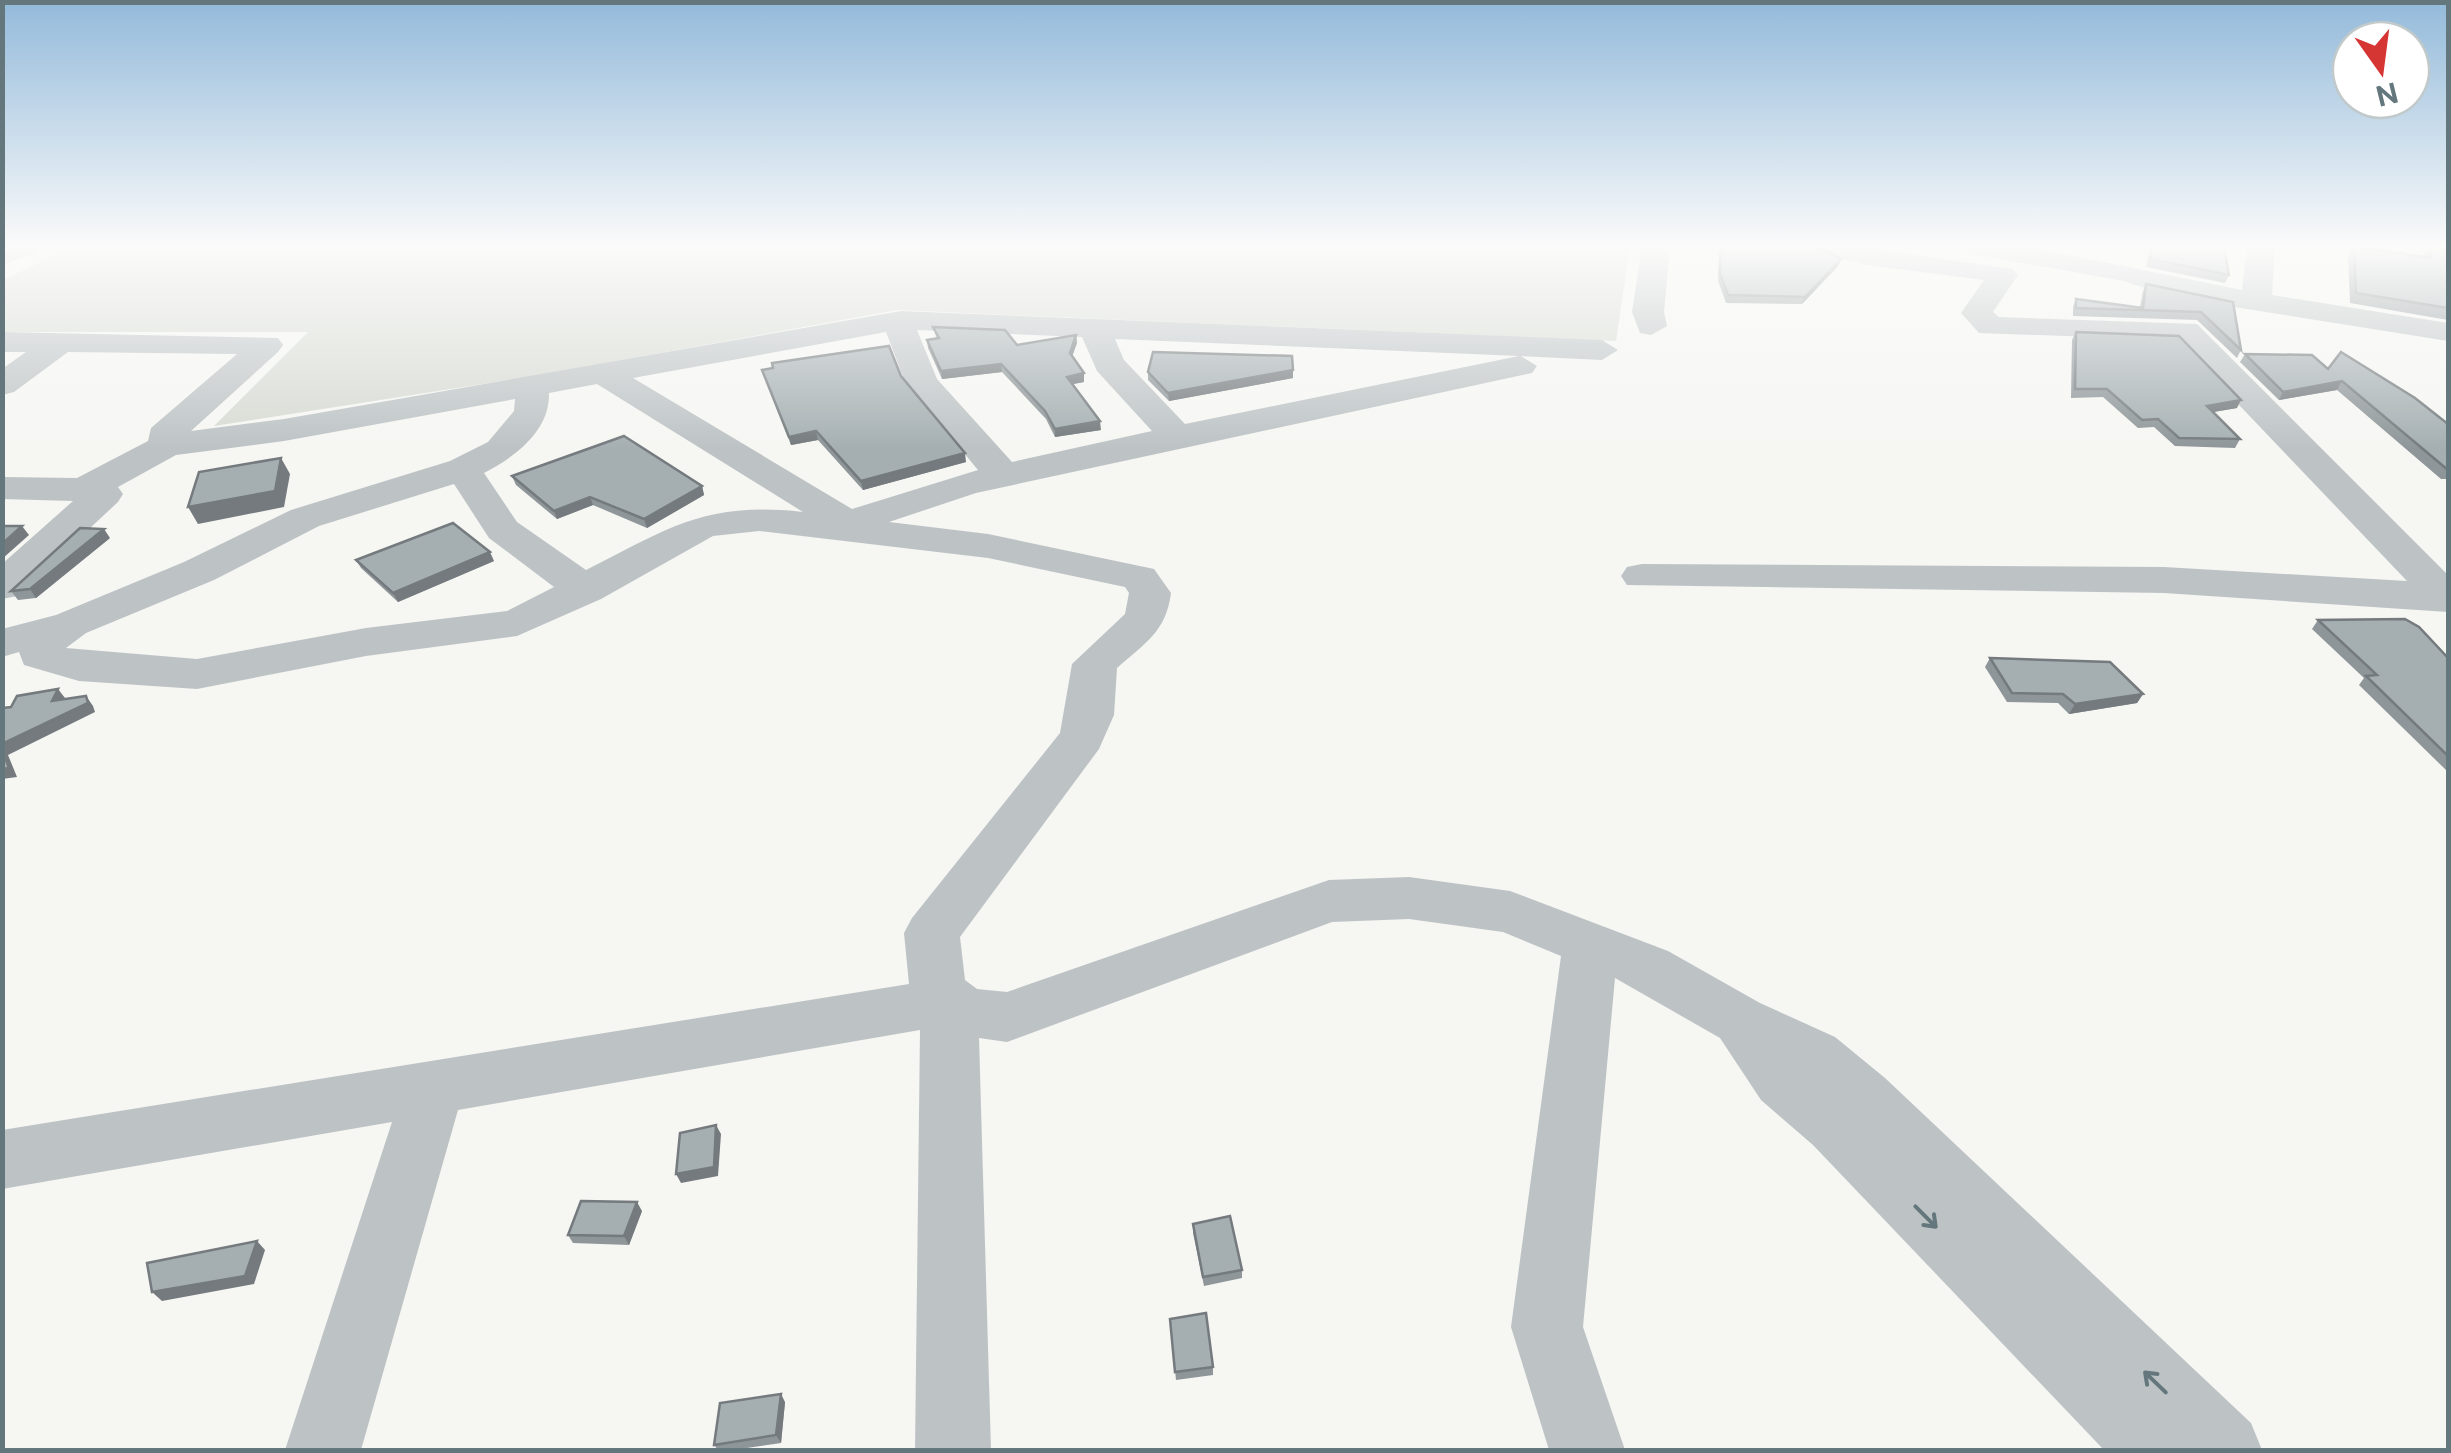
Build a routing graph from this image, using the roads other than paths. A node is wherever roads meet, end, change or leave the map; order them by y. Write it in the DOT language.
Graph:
graph roads {
  1 [pos="1649,314"];
  2 [pos="1978,314"];
  3 [pos="2339,314"];
  4 [pos="901,320"];
  5 [pos="1652,326"];
  6 [pos="1095,330"];
  7 [pos="2448,332"];
  8 [pos="1282,337"];
  9 [pos="2,342"];
  10 [pos="60,342"];
  11 [pos="600,372"];
  12 [pos="1325,381"];
  13 [pos="2,385"];
  14 [pos="532,387"];
  15 [pos="1176,437"];
  16 [pos="166,444"];
  17 [pos="463,468"];
  18 [pos="1004,476"];
  19 [pos="2,488"];
  20 [pos="84,490"];
  21 [pos="841,526"];
  22 [pos="1642,576"];
  23 [pos="2,587"];
  24 [pos="586,590"];
  25 [pos="2448,597"];
  26 [pos="71,624"];
  27 [pos="2,643"];
  28 [pos="1590,946"];
  29 [pos="949,1001"];
  30 [pos="1740,1020"];
  31 [pos="434,1087"];
  32 [pos="2,1160"];
  33 [pos="323,1450"];
  34 [pos="954,1450"];
  35 [pos="1587,1450"];
  36 [pos="2156,1450"];
  37 [pos="2224,1450"];
  1 -- 5 [label="street"];
  2 -- 25 [label="street"];
  3 -- 7 [label="street"];
  4 -- 6 [label="street"];
  4 -- 11 [label="street"];
  4 -- 18 [label="street"];
  6 -- 8 [label="street"];
  6 -- 15 [label="street"];
  8 -- 12 [label="street"];
  8 -- 12 [label="street"];
  9 -- 10 [label="street"];
  10 -- 13 [label="street"];
  10 -- 16 [label="street"];
  11 -- 14 [label="street"];
  11 -- 21 [label="street"];
  12 -- 15 [label="street"];
  14 -- 16 [label="street"];
  14 -- 17 [label="street"];
  15 -- 18 [label="street"];
  16 -- 20 [label="street"];
  17 -- 24 [label="street"];
  17 -- 26 [label="street"];
  18 -- 21 [label="street"];
  19 -- 20 [label="street"];
  20 -- 23 [label="street"];
  21 -- 24 [label="street"];
  21 -- 29 [label="street"];
  22 -- 25 [label="street"];
  24 -- 26 [label="street"];
  26 -- 27 [label="street"];
  28 -- 29 [label="street"];
  28 -- 30 [label="street"];
  28 -- 35 [label="street"];
  29 -- 31 [label="street"];
  29 -- 34 [label="street"];
  30 -- 36 [label="street, one-way"];
  37 -- 30 [label="street, one-way"];
  31 -- 32 [label="street"];
  31 -- 33 [label="street"];
}
